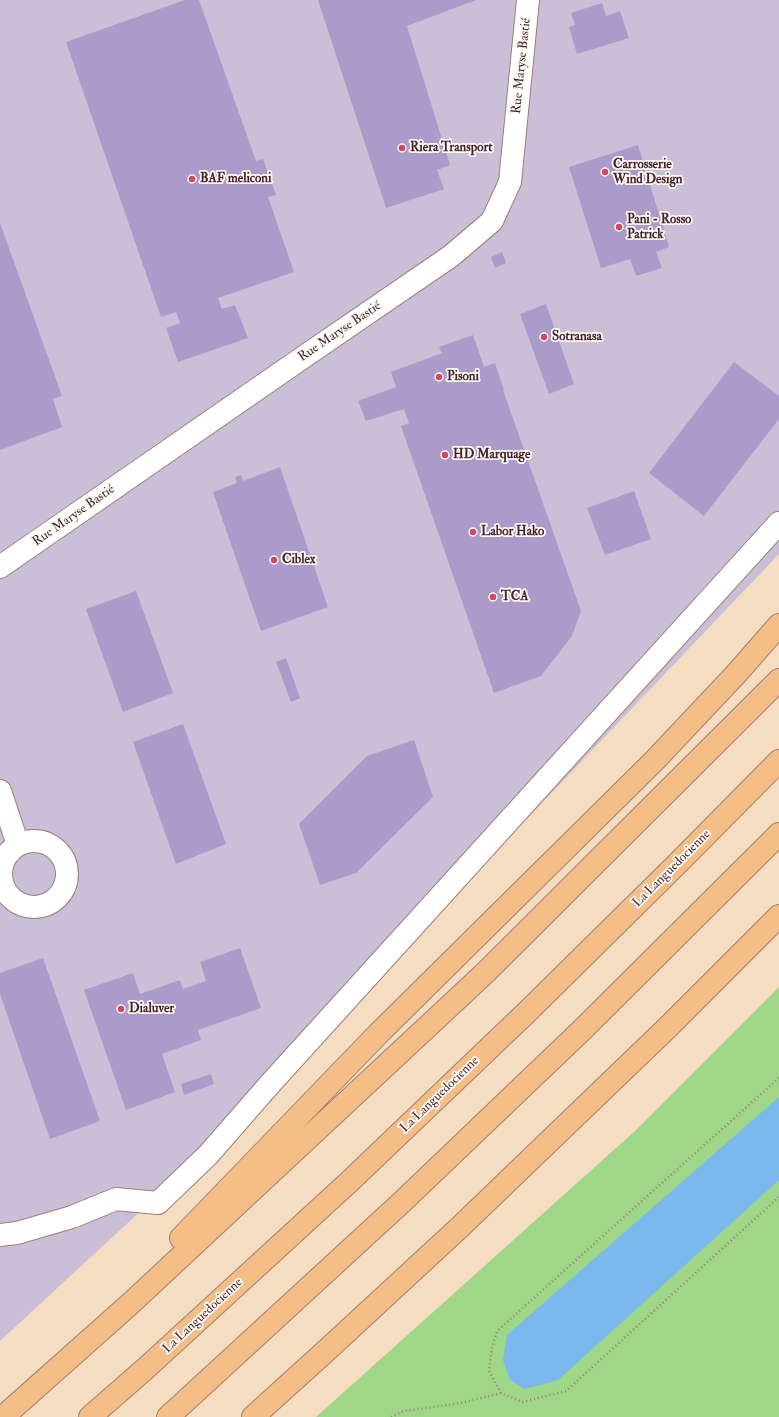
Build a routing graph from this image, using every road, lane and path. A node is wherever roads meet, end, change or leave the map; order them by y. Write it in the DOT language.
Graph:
graph roads {
  1 [pos="528,0"];
  2 [pos="779,523"];
  3 [pos="0,567"];
  4 [pos="779,625"];
  5 [pos="779,680"];
  6 [pos="779,761"];
  7 [pos="0,791"];
  8 [pos="779,834"];
  9 [pos="18,845"];
  10 [pos="779,916"];
  11 [pos="779,932"];
  12 [pos="667,1028"];
  13 [pos="779,1078"];
  14 [pos="779,1198"];
  15 [pos="0,1235"];
  16 [pos="41,1384"];
  17 [pos="501,1393"];
  18 [pos="3,1417"];
  19 [pos="90,1417"];
  20 [pos="168,1417"];
  21 [pos="253,1417"];
  22 [pos="390,1417"];
  1 -- 3 [label="street, Rue Maryse Bastié"];
  2 -- 15 [label="street"];
  4 -- 16 [label="highway"];
  5 -- 16 [label="highway"];
  6 -- 19 [label="highway, La Languedocienne"];
  7 -- 9 [label="street"];
  8 -- 20 [label="highway"];
  10 -- 12 [label="highway"];
  11 -- 12 [label="highway"];
  12 -- 21 [label="highway"];
  13 -- 17 [label="path"];
  14 -- 17 [label="path"];
  16 -- 18 [label="highway"];
  17 -- 22 [label="path"];
}
